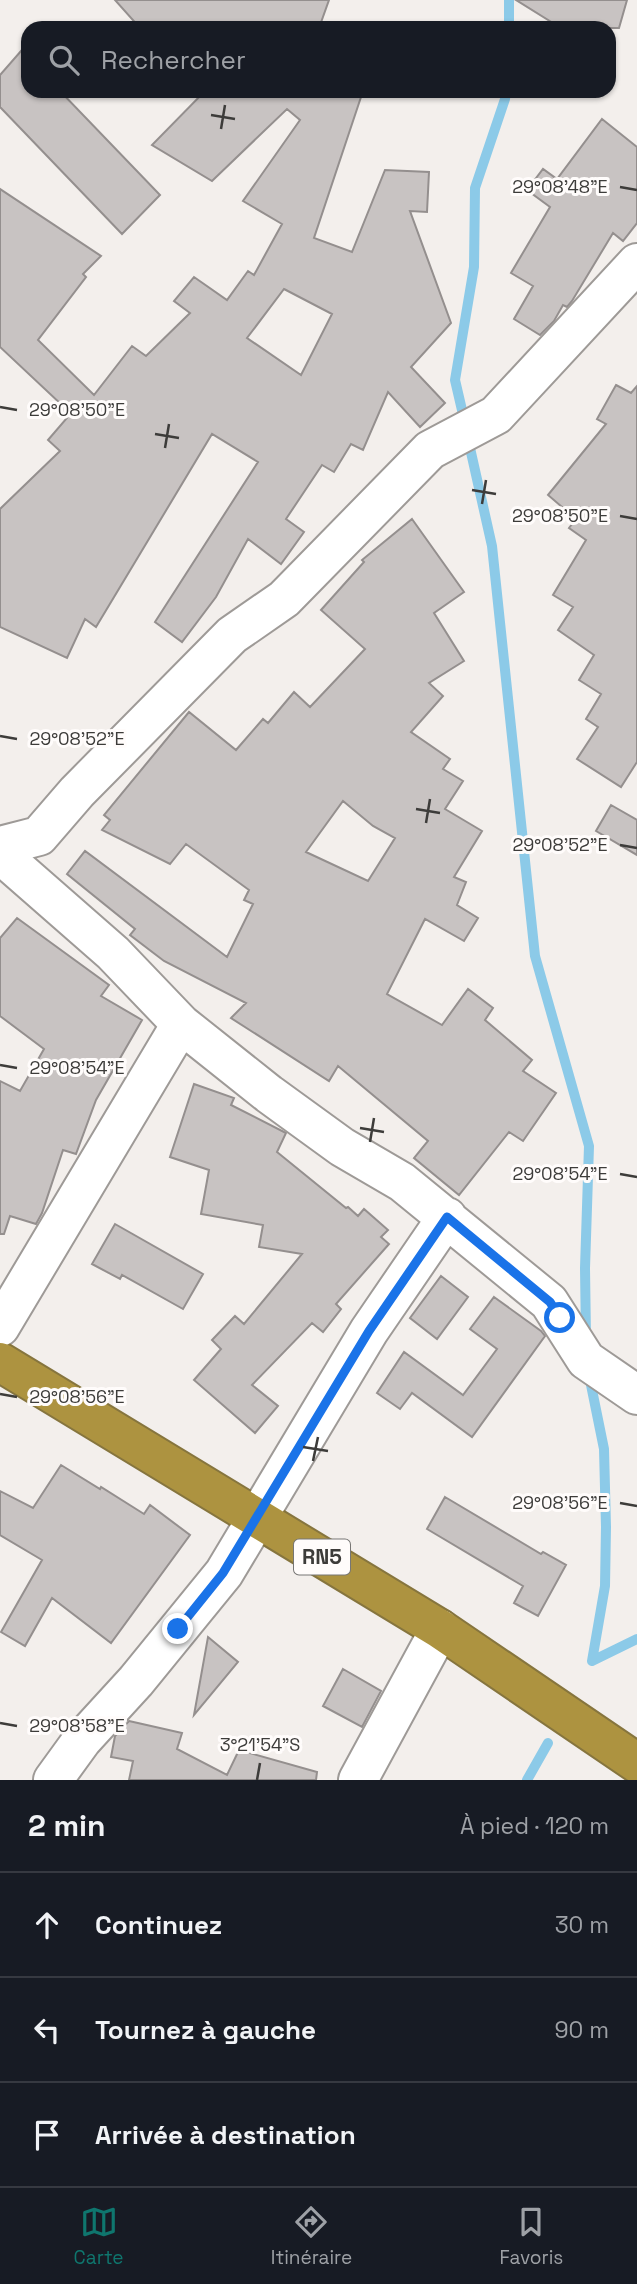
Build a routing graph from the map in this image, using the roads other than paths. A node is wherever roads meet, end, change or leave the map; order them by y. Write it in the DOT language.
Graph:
graph roads {
  1 [pos="637,264"];
  2 [pos="0,846"];
  3 [pos="0,854"];
  4 [pos="181,1024"];
  5 [pos="447,1217"];
  6 [pos="0,1327"];
  7 [pos="0,1362"];
  8 [pos="637,1395"];
  9 [pos="257,1517"];
  10 [pos="440,1629"];
  11 [pos="637,1763"];
  12 [pos="53,1780"];
  13 [pos="358,1780"];
  1 -- 2 [label="street"];
  3 -- 4 [label="street"];
  4 -- 5 [label="street"];
  4 -- 6 [label="street"];
  5 -- 8 [label="street"];
  5 -- 9 [label="street"];
  7 -- 9 [label="highway, RN5"];
  9 -- 10 [label="highway, RN5"];
  9 -- 12 [label="street"];
  10 -- 11 [label="highway, RN5"];
  10 -- 13 [label="street"];
}
